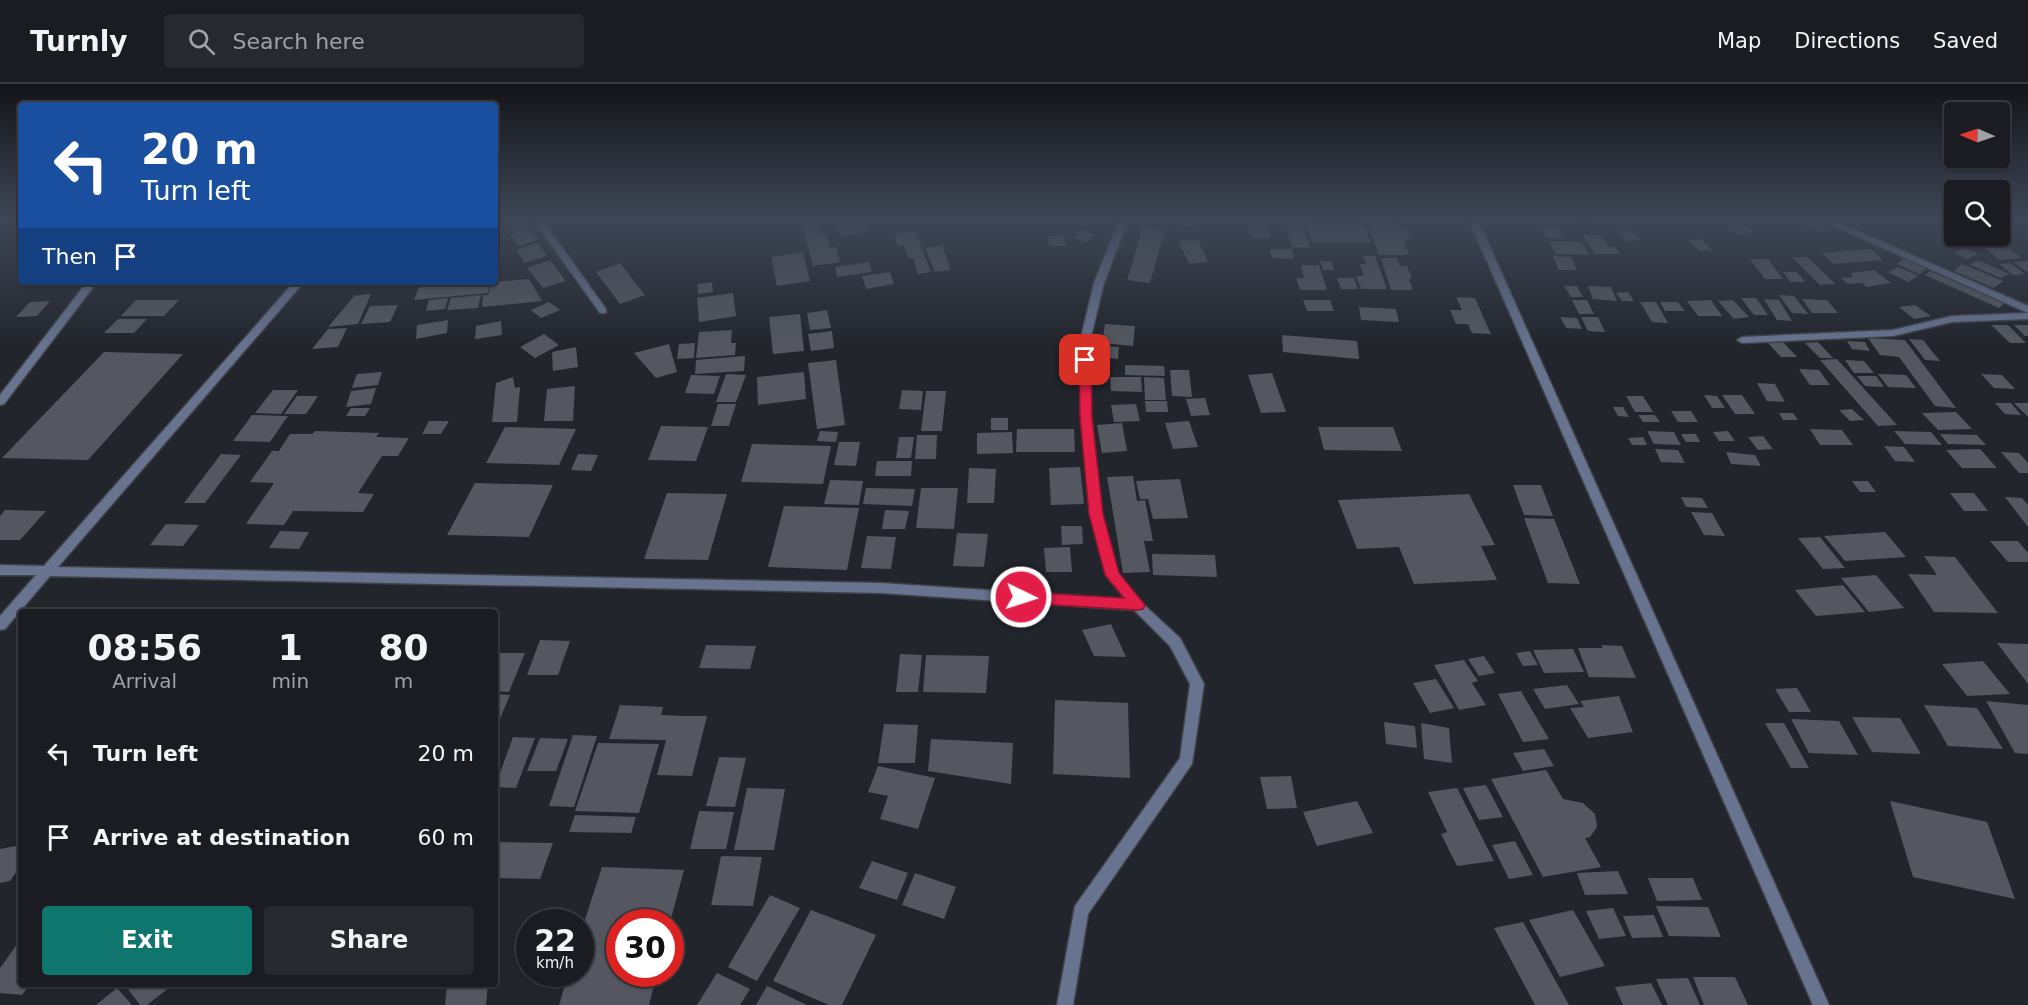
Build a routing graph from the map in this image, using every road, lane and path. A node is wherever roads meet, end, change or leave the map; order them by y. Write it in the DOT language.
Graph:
graph roads {
  1 [pos="567,261"];
  2 [pos="1108,261"];
  3 [pos="1491,261"];
  4 [pos="1917,261"];
  5 [pos="90,285"];
  6 [pos="296,285"];
  7 [pos="603,310"];
  8 [pos="2028,310"];
  9 [pos="2028,316"];
  10 [pos="1742,340"];
  11 [pos="0,402"];
  12 [pos="0,570"];
  13 [pos="48,573"];
  14 [pos="1137,605"];
  15 [pos="0,625"];
  16 [pos="1065,1005"];
  17 [pos="1821,1005"];
  1 -- 7 [label="street"];
  2 -- 14 [label="street"];
  3 -- 17 [label="street"];
  4 -- 8 [label="street"];
  5 -- 11 [label="street"];
  6 -- 13 [label="street"];
  9 -- 10 [label="street"];
  12 -- 13 [label="street"];
  13 -- 14 [label="street"];
  13 -- 15 [label="street"];
  14 -- 16 [label="street"];
}
